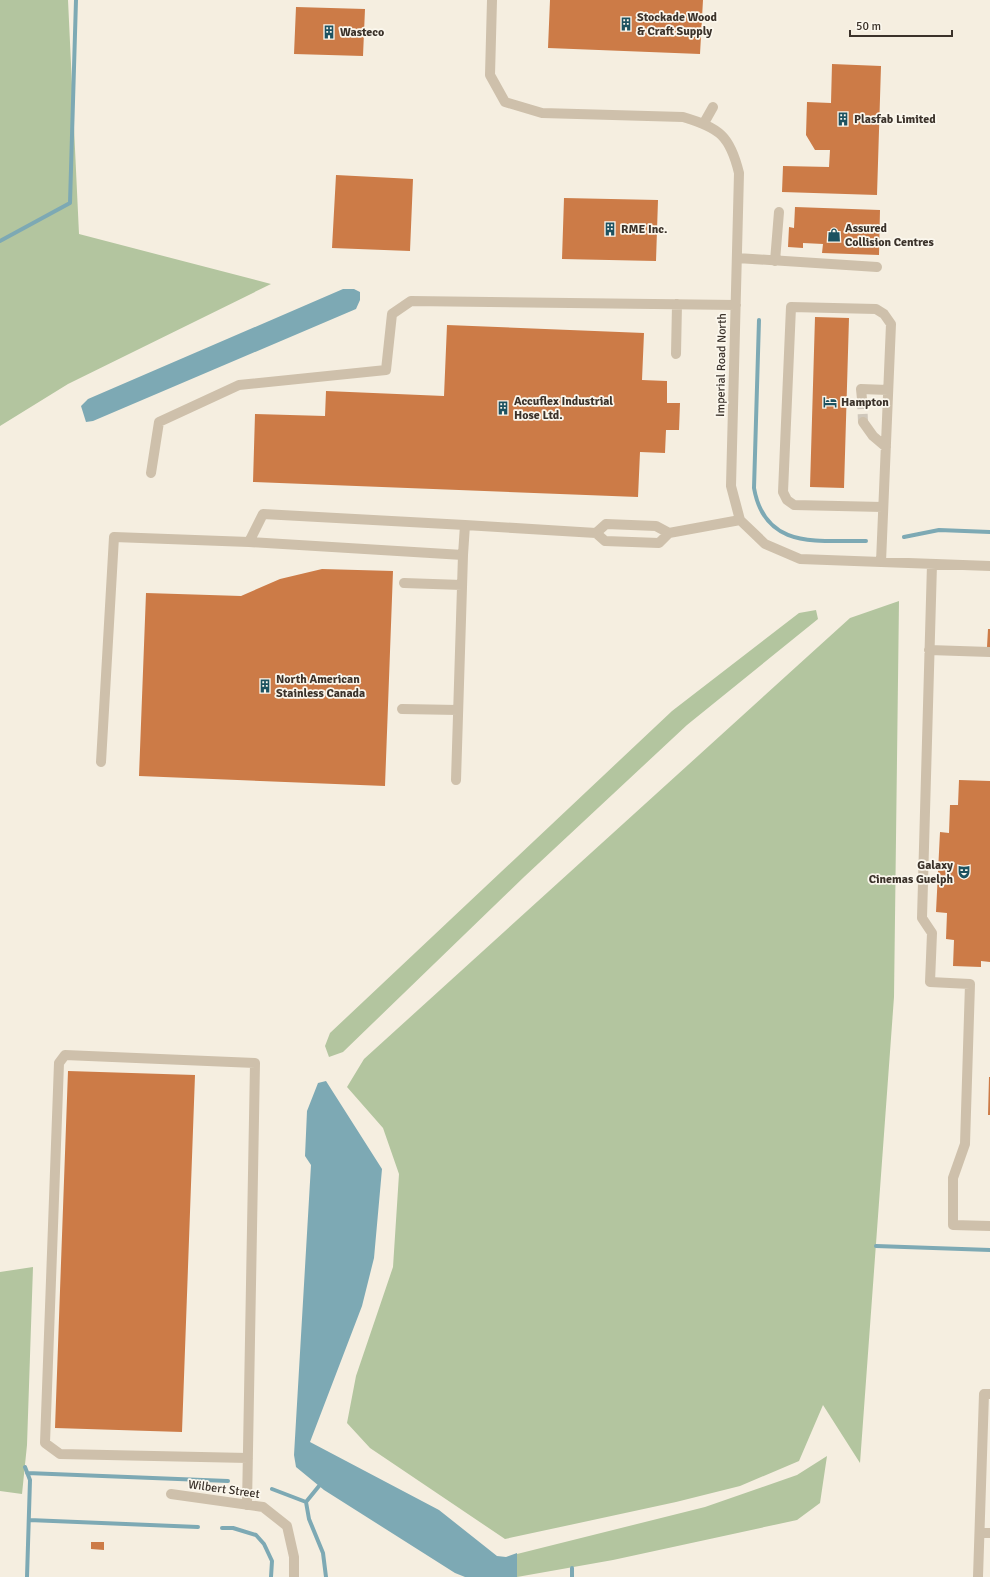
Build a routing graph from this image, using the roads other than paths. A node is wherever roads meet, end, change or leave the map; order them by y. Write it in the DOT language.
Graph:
graph roads {
  1 [pos="492,0"];
  2 [pos="713,107"];
  3 [pos="704,123"];
  4 [pos="779,212"];
  5 [pos="737,258"];
  6 [pos="775,261"];
  7 [pos="877,267"];
  8 [pos="677,304"];
  9 [pos="736,305"];
  10 [pos="676,354"];
  11 [pos="888,390"];
  12 [pos="862,399"];
  13 [pos="863,422"];
  14 [pos="886,447"];
  15 [pos="151,473"];
  16 [pos="883,508"];
  17 [pos="740,520"];
  18 [pos="465,525"];
  19 [pos="669,533"];
  20 [pos="596,534"];
  21 [pos="249,542"];
  22 [pos="463,555"];
  23 [pos="881,562"];
  24 [pos="932,564"];
  25 [pos="990,566"];
  26 [pos="404,583"];
  27 [pos="462,585"];
  28 [pos="929,650"];
  29 [pos="990,652"];
  30 [pos="402,708"];
  31 [pos="458,710"];
  32 [pos="101,762"];
  33 [pos="456,780"];
  34 [pos="990,1226"];
  35 [pos="990,1394"];
  36 [pos="248,1458"];
  37 [pos="171,1494"];
  38 [pos="247,1505"];
  39 [pos="985,1533"];
  40 [pos="294,1577"];
  41 [pos="978,1577"];
  1 -- 3 [label="street, Imperial Road North"];
  2 -- 3 [label="street"];
  3 -- 5 [label="street, Imperial Road North"];
  4 -- 6 [label="street"];
  5 -- 6 [label="street"];
  5 -- 9 [label="street, Imperial Road North"];
  6 -- 7 [label="street"];
  8 -- 9 [label="street"];
  8 -- 10 [label="street"];
  8 -- 15 [label="street"];
  9 -- 17 [label="street, Imperial Road North"];
  11 -- 12 [label="street"];
  11 -- 14 [label="street"];
  11 -- 16 [label="street"];
  13 -- 14 [label="street"];
  14 -- 16 [label="street"];
  16 -- 23 [label="street"];
  17 -- 19 [label="street"];
  17 -- 23 [label="street"];
  18 -- 20 [label="street"];
  18 -- 21 [label="street"];
  18 -- 22 [label="street"];
  19 -- 20 [label="street"];
  19 -- 20 [label="street"];
  21 -- 22 [label="street"];
  21 -- 32 [label="street"];
  22 -- 27 [label="street"];
  23 -- 24 [label="street"];
  24 -- 25 [label="street"];
  24 -- 28 [label="street"];
  26 -- 27 [label="street"];
  27 -- 31 [label="street"];
  28 -- 29 [label="street"];
  28 -- 34 [label="street"];
  30 -- 31 [label="street"];
  31 -- 33 [label="street"];
  35 -- 39 [label="street"];
  36 -- 36 [label="street"];
  36 -- 38 [label="street"];
  37 -- 38 [label="street, Wilbert Street"];
  38 -- 40 [label="street, Wilbert Street"];
  39 -- 41 [label="street"];
}
